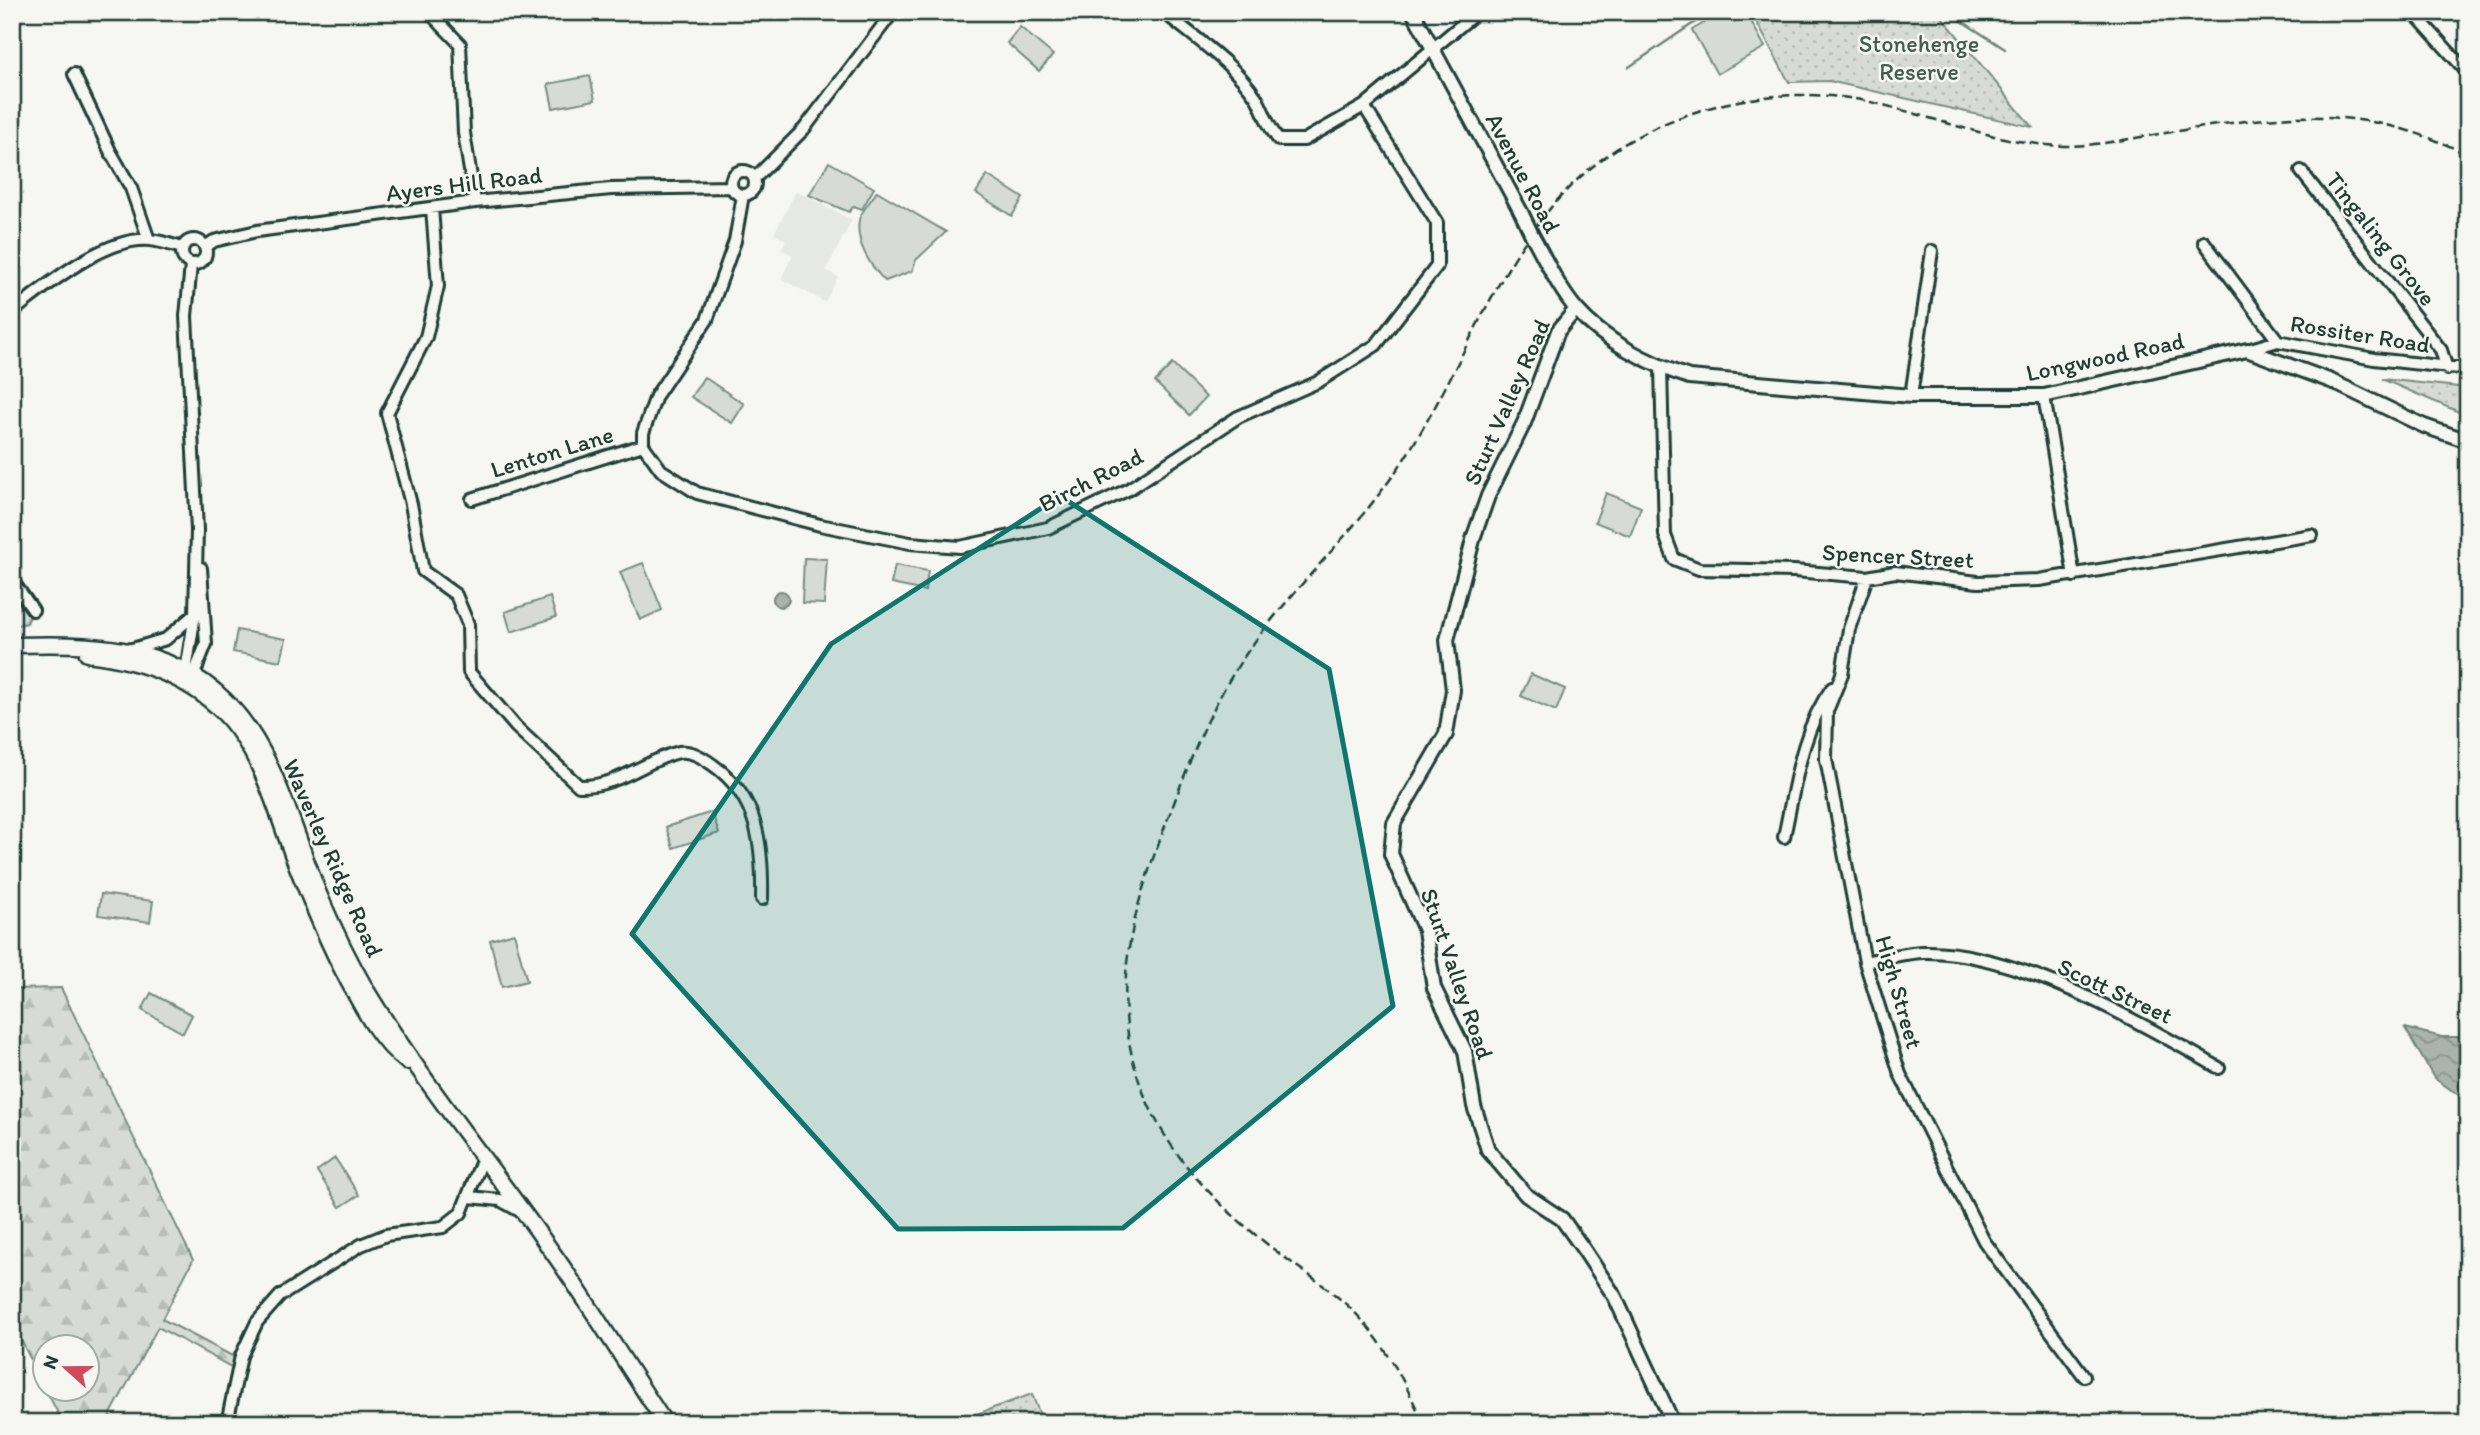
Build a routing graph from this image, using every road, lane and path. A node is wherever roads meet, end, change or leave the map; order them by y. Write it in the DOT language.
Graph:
graph roads {
  1 [pos="429,12"];
  2 [pos="893,12"];
  3 [pos="1164,12"];
  4 [pos="1413,12"];
  5 [pos="1476,12"];
  6 [pos="2413,12"];
  7 [pos="1433,50"];
  8 [pos="2468,73"];
  9 [pos="74,74"];
  10 [pos="1364,106"];
  11 [pos="2301,171"];
  12 [pos="755,178"];
  13 [pos="732,187"];
  14 [pos="743,195"];
  15 [pos="475,202"];
  16 [pos="432,208"];
  17 [pos="149,240"];
  18 [pos="2204,242"];
  19 [pos="205,247"];
  20 [pos="182,248"];
  21 [pos="1932,251"];
  22 [pos="191,265"];
  23 [pos="1576,309"];
  24 [pos="12,312"];
  25 [pos="1615,340"];
  26 [pos="2278,341"];
  27 [pos="2248,349"];
  28 [pos="1661,368"];
  29 [pos="2447,369"];
  30 [pos="2468,369"];
  31 [pos="1911,396"];
  32 [pos="2044,396"];
  33 [pos="2468,442"];
  34 [pos="643,445"];
  35 [pos="472,499"];
  36 [pos="197,530"];
  37 [pos="2312,535"];
  38 [pos="2074,576"];
  39 [pos="1867,577"];
  40 [pos="12,580"];
  41 [pos="33,610"];
  42 [pos="195,614"];
  43 [pos="12,645"];
  44 [pos="129,650"];
  45 [pos="12,653"];
  46 [pos="1842,674"];
  47 [pos="188,679"];
  48 [pos="1784,837"];
  49 [pos="762,899"];
  50 [pos="1865,961"];
  51 [pos="2218,1068"];
  52 [pos="483,1158"];
  53 [pos="469,1197"];
  54 [pos="520,1211"];
  55 [pos="2084,1376"];
  56 [pos="227,1423"];
  57 [pos="665,1423"];
  58 [pos="1673,1423"];
  1 -- 15 [label="street"];
  2 -- 12 [label="street"];
  3 -- 10 [label="street"];
  4 -- 7 [label="street, Avenue Road"];
  5 -- 7 [label="street"];
  6 -- 8 [label="street"];
  7 -- 10 [label="street"];
  7 -- 23 [label="street, Avenue Road, bridge"];
  9 -- 17 [label="street"];
  10 -- 34 [label="street, Birch Road"];
  11 -- 29 [label="street, Tingaling Grove"];
  12 -- 13 [label="street"];
  12 -- 14 [label="street"];
  13 -- 14 [label="street"];
  13 -- 15 [label="street, Ayers Hill Road"];
  14 -- 34 [label="street"];
  15 -- 16 [label="street, Ayers Hill Road"];
  16 -- 19 [label="street, Ayers Hill Road"];
  16 -- 49 [label="street"];
  17 -- 20 [label="street"];
  17 -- 24 [label="street"];
  18 -- 26 [label="street"];
  19 -- 20 [label="street"];
  19 -- 22 [label="street"];
  20 -- 22 [label="street"];
  21 -- 31 [label="street"];
  22 -- 36 [label="street"];
  23 -- 25 [label="street, Avenue Road"];
  23 -- 58 [label="street, Sturt Valley Road"];
  25 -- 28 [label="street, Longwood Road"];
  26 -- 27 [label="street, Rossiter Road"];
  26 -- 29 [label="street, Rossiter Road"];
  27 -- 32 [label="street, Longwood Road"];
  27 -- 33 [label="street"];
  28 -- 31 [label="street, Longwood Road"];
  28 -- 39 [label="street, Spencer Street"];
  29 -- 30 [label="street, Rossiter Road"];
  31 -- 32 [label="street, Longwood Road"];
  32 -- 38 [label="street"];
  34 -- 35 [label="street, Lenton Lane"];
  36 -- 42 [label="street"];
  36 -- 47 [label="street"];
  37 -- 38 [label="street, Spencer Street"];
  38 -- 39 [label="street, Spencer Street"];
  39 -- 46 [label="street, High Street"];
  40 -- 41 [label="street"];
  42 -- 44 [label="street, Waverley Ridge Road"];
  42 -- 47 [label="street"];
  43 -- 44 [label="main road, Waverley Ridge Road"];
  44 -- 47 [label="main road, Waverley Ridge Road"];
  45 -- 47 [label="main road, Waverley Ridge Road"];
  46 -- 48 [label="street"];
  46 -- 50 [label="street, High Street"];
  47 -- 52 [label="main road, Waverley Ridge Road"];
  50 -- 51 [label="street, Scott Street"];
  50 -- 55 [label="street, High Street"];
  52 -- 53 [label="street"];
  52 -- 54 [label="main road, Waverley Ridge Road"];
  53 -- 54 [label="street"];
  53 -- 56 [label="street"];
  54 -- 57 [label="main road, Waverley Ridge Road"];
}
